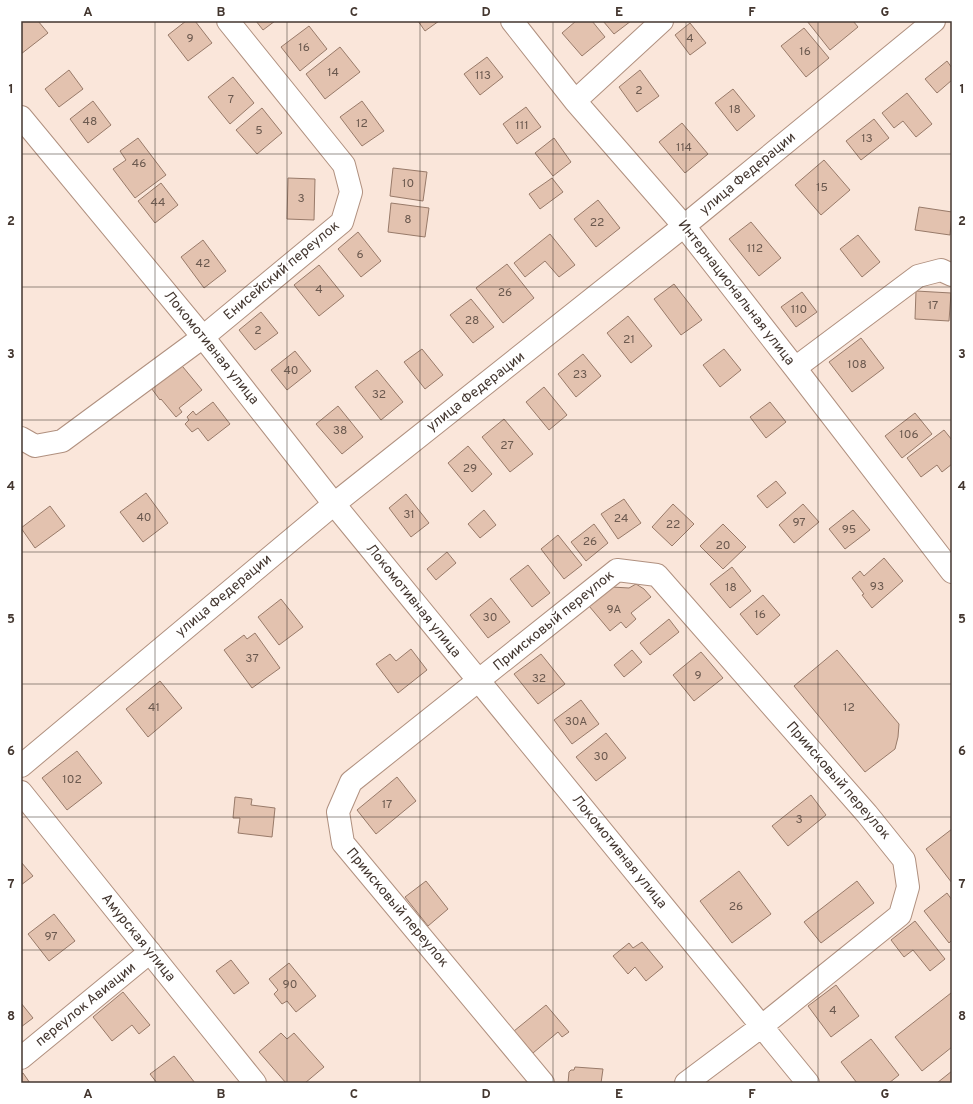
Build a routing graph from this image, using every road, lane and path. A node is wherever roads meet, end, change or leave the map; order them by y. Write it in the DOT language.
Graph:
graph roads {
  1 [pos="228,21"];
  2 [pos="512,21"];
  3 [pos="662,21"];
  4 [pos="934,21"];
  5 [pos="576,101"];
  6 [pos="21,117"];
  7 [pos="684,226"];
  8 [pos="952,275"];
  9 [pos="203,337"];
  10 [pos="796,368"];
  11 [pos="21,438"];
  12 [pos="334,504"];
  13 [pos="952,572"];
  14 [pos="479,681"];
  15 [pos="21,766"];
  16 [pos="21,792"];
  17 [pos="150,952"];
  18 [pos="762,1026"];
  19 [pos="21,1058"];
  20 [pos="255,1083"];
  21 [pos="543,1083"];
  22 [pos="686,1083"];
  23 [pos="808,1083"];
  1 -- 9 [label="street, Енисейский переулок"];
  2 -- 5 [label="street, Интернациональная улица"];
  3 -- 5 [label="street"];
  4 -- 7 [label="street, улица Федерации"];
  5 -- 7 [label="street, Интернациональная улица"];
  6 -- 9 [label="street, Локомотивная улица"];
  7 -- 10 [label="street, Интернациональная улица"];
  7 -- 12 [label="street, улица Федерации"];
  8 -- 10 [label="street"];
  9 -- 11 [label="street, Енисейский переулок"];
  9 -- 12 [label="street, Локомотивная улица"];
  10 -- 13 [label="street, Интернациональная улица"];
  12 -- 14 [label="street, Локомотивная улица"];
  12 -- 15 [label="street, улица Федерации"];
  14 -- 18 [label="street, Локомотивная улица"];
  14 -- 18 [label="street, Приисковый переулок"];
  14 -- 21 [label="street, Приисковый переулок"];
  16 -- 17 [label="street, Амурская улица"];
  17 -- 19 [label="street, переулок Авиации"];
  17 -- 20 [label="street, Амурская улица"];
  18 -- 22 [label="street, Приисковый переулок"];
  18 -- 23 [label="street, Локомотивная улица"];
}
